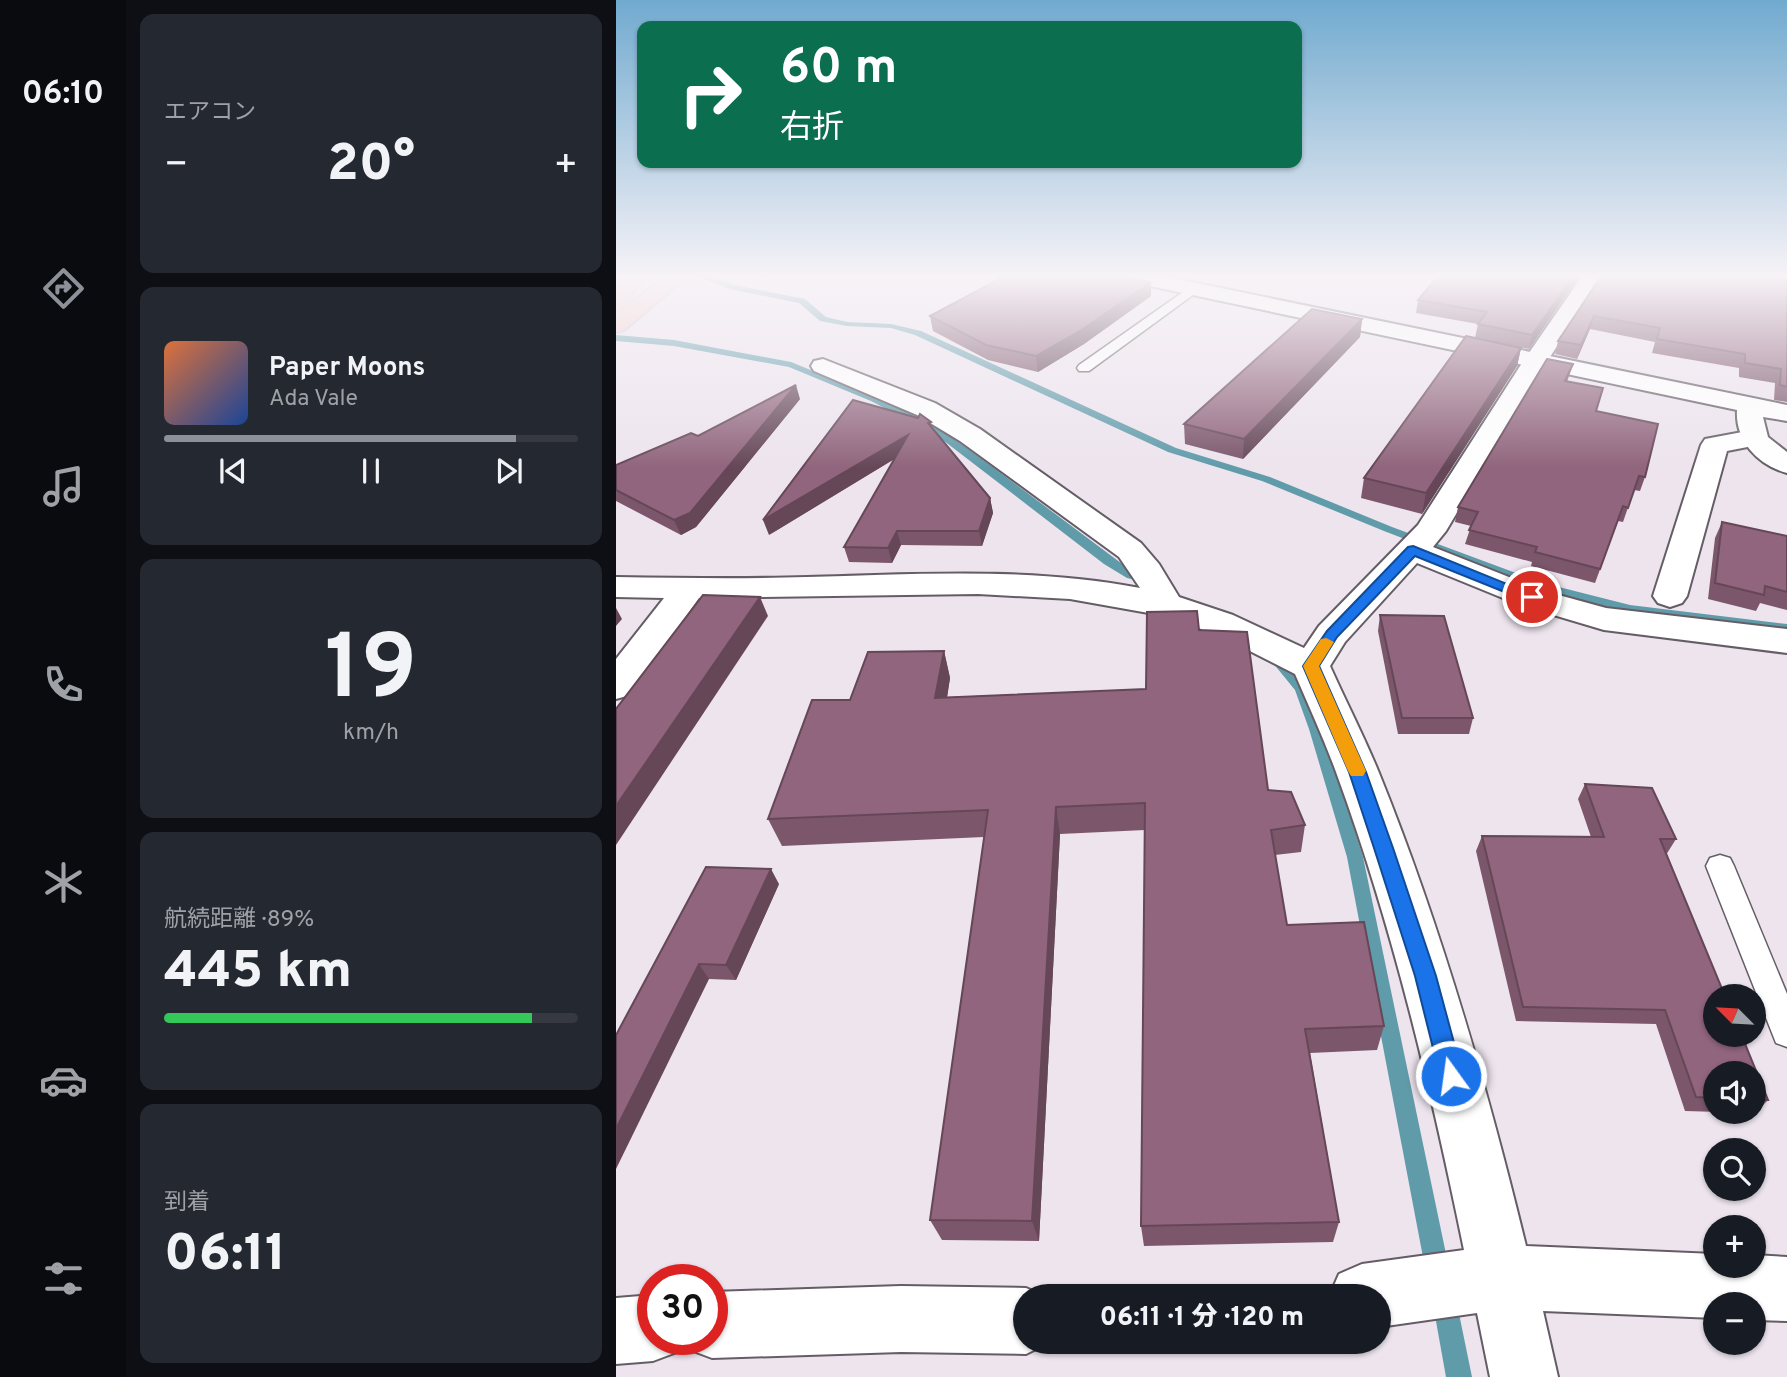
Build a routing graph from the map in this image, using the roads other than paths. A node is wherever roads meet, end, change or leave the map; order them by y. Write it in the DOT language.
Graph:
graph roads {
  1 [pos="1124,339"];
  2 [pos="1430,339"];
  3 [pos="1550,339"];
  4 [pos="1534,363"];
  5 [pos="823,366"];
  6 [pos="1084,368"];
  7 [pos="1750,406"];
  8 [pos="1787,414"];
  9 [pos="1753,438"];
  10 [pos="1787,464"];
  11 [pos="1413,550"];
  12 [pos="616,587"];
  13 [pos="690,587"];
  14 [pos="1670,596"];
  15 [pos="1166,604"];
  16 [pos="1787,641"];
  17 [pos="1311,666"];
  18 [pos="616,686"];
  19 [pos="1720,866"];
  20 [pos="1787,1032"];
  21 [pos="1503,1277"];
  22 [pos="1787,1289"];
  23 [pos="1391,1292"];
  24 [pos="1013,1321"];
  25 [pos="728,1325"];
  26 [pos="637,1329"];
  27 [pos="616,1331"];
  28 [pos="1524,1377"];
  1 -- 6 [label="lane"];
  2 -- 4 [label="street"];
  3 -- 4 [label="street"];
  4 -- 7 [label="street"];
  4 -- 11 [label="street"];
  5 -- 15 [label="street"];
  7 -- 8 [label="street"];
  7 -- 9 [label="street"];
  9 -- 10 [label="street"];
  9 -- 14 [label="street"];
  11 -- 16 [label="street"];
  11 -- 17 [label="street"];
  12 -- 13 [label="street"];
  13 -- 15 [label="street"];
  13 -- 18 [label="street"];
  15 -- 17 [label="street"];
  17 -- 21 [label="street"];
  19 -- 20 [label="lane"];
  21 -- 22 [label="street"];
  21 -- 23 [label="street"];
  21 -- 28 [label="street"];
  24 -- 25 [label="street"];
  26 -- 27 [label="street"];
}
